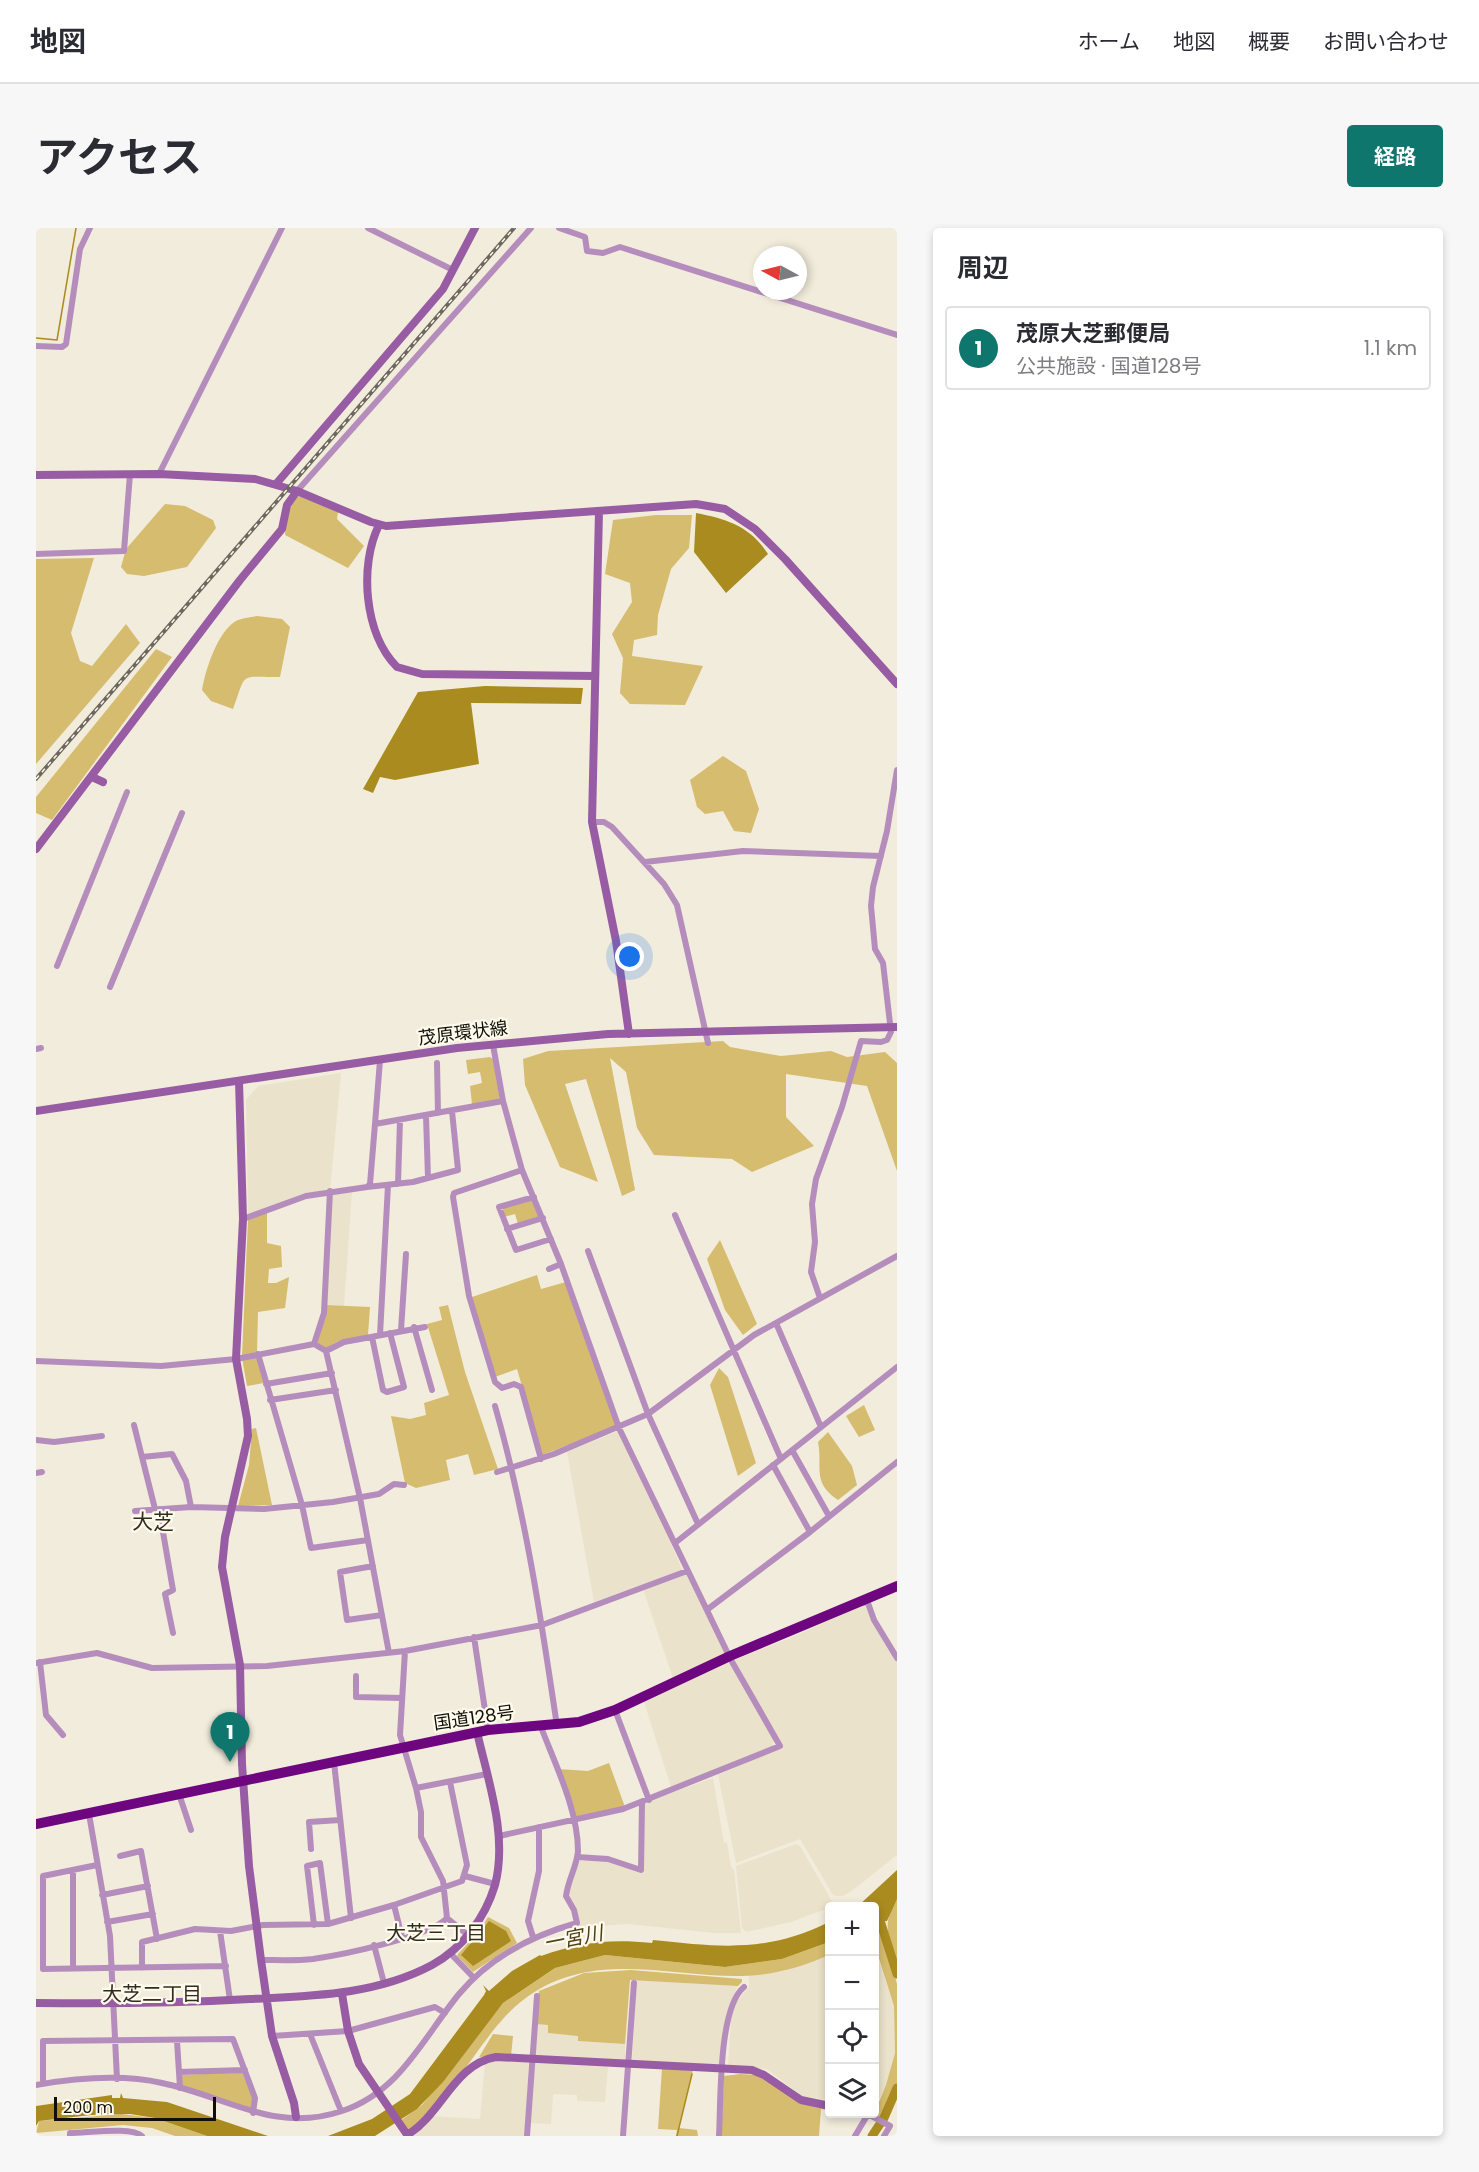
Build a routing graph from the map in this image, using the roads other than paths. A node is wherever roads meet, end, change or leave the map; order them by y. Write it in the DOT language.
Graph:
graph roads {
  1 [pos="90,228"];
  2 [pos="282,228"];
  3 [pos="368,228"];
  4 [pos="475,228"];
  5 [pos="531,228"];
  6 [pos="559,228"];
  7 [pos="453,270"];
  8 [pos="897,335"];
  9 [pos="36,346"];
  10 [pos="130,474"];
  11 [pos="159,474"];
  12 [pos="36,475"];
  13 [pos="276,484"];
  14 [pos="297,491"];
  15 [pos="599,512"];
  16 [pos="379,525"];
  17 [pos="36,554"];
  18 [pos="595,676"];
  19 [pos="897,684"];
  20 [pos="897,770"];
  21 [pos="92,777"];
  22 [pos="104,782"];
  23 [pos="127,792"];
  24 [pos="182,813"];
  25 [pos="592,822"];
  26 [pos="36,849"];
  27 [pos="881,856"];
  28 [pos="645,862"];
  29 [pos="57,966"];
  30 [pos="110,987"];
  31 [pos="893,1027"];
  32 [pos="706,1032"];
  33 [pos="629,1034"];
  34 [pos="708,1042"];
  35 [pos="493,1045"];
  36 [pos="380,1060"];
  37 [pos="437,1064"];
  38 [pos="239,1081"];
  39 [pos="503,1101"];
  40 [pos="36,1111"];
  41 [pos="452,1111"];
  42 [pos="438,1113"];
  43 [pos="426,1116"];
  44 [pos="400,1120"];
  45 [pos="375,1124"];
  46 [pos="522,1170"];
  47 [pos="429,1178"];
  48 [pos="398,1184"];
  49 [pos="388,1185"];
  50 [pos="366,1187"];
  51 [pos="330,1191"];
  52 [pos="534,1197"];
  53 [pos="675,1215"];
  54 [pos="543,1218"];
  55 [pos="243,1219"];
  56 [pos="507,1229"];
  57 [pos="551,1239"];
  58 [pos="588,1251"];
  59 [pos="406,1254"];
  60 [pos="897,1256"];
  61 [pos="561,1264"];
  62 [pos="549,1269"];
  63 [pos="820,1298"];
  64 [pos="776,1323"];
  65 [pos="414,1327"];
  66 [pos="425,1327"];
  67 [pos="401,1330"];
  68 [pos="390,1333"];
  69 [pos="380,1335"];
  70 [pos="372,1337"];
  71 [pos="314,1344"];
  72 [pos="732,1350"];
  73 [pos="326,1351"];
  74 [pos="258,1354"];
  75 [pos="236,1359"];
  76 [pos="36,1361"];
  77 [pos="897,1367"];
  78 [pos="332,1373"];
  79 [pos="266,1383"];
  80 [pos="336,1390"];
  81 [pos="432,1390"];
  82 [pos="270,1400"];
  83 [pos="495,1406"];
  84 [pos="648,1414"];
  85 [pos="134,1425"];
  86 [pos="821,1427"];
  87 [pos="619,1428"];
  88 [pos="102,1436"];
  89 [pos="36,1440"];
  90 [pos="792,1450"];
  91 [pos="142,1457"];
  92 [pos="541,1459"];
  93 [pos="780,1459"];
  94 [pos="897,1462"];
  95 [pos="773,1465"];
  96 [pos="513,1468"];
  97 [pos="497,1472"];
  98 [pos="404,1485"];
  99 [pos="360,1498"];
  100 [pos="302,1505"];
  101 [pos="191,1508"];
  102 [pos="231,1508"];
  103 [pos="157,1509"];
  104 [pos="135,1511"];
  105 [pos="830,1516"];
  106 [pos="698,1524"];
  107 [pos="810,1532"];
  108 [pos="368,1540"];
  109 [pos="675,1543"];
  110 [pos="373,1566"];
  111 [pos="687,1571"];
  112 [pos="897,1586"];
  113 [pos="860,1602"];
  114 [pos="708,1609"];
  115 [pos="382,1615"];
  116 [pos="542,1625"];
  117 [pos="173,1633"];
  118 [pos="474,1637"];
  119 [pos="405,1651"];
  120 [pos="389,1653"];
  121 [pos="730,1656"];
  122 [pos="897,1658"];
  123 [pos="38,1662"];
  124 [pos="240,1665"];
  125 [pos="356,1676"];
  126 [pos="402,1698"];
  127 [pos="615,1710"];
  128 [pos="557,1726"];
  129 [pos="541,1727"];
  130 [pos="483,1731"];
  131 [pos="63,1735"];
  132 [pos="405,1746"];
  133 [pos="333,1762"];
  134 [pos="487,1774"];
  135 [pos="243,1780"];
  136 [pos="450,1782"];
  137 [pos="417,1788"];
  138 [pos="179,1793"];
  139 [pos="645,1801"];
  140 [pos="89,1814"];
  141 [pos="340,1820"];
  142 [pos="574,1820"];
  143 [pos="36,1824"];
  144 [pos="538,1827"];
  145 [pos="191,1830"];
  146 [pos="499,1836"];
  147 [pos="310,1848"];
  148 [pos="120,1856"];
  149 [pos="577,1857"];
  150 [pos="97,1865"];
  151 [pos="73,1871"];
  152 [pos="465,1876"];
  153 [pos="495,1884"];
  154 [pos="148,1886"];
  155 [pos="445,1889"];
  156 [pos="102,1895"];
  157 [pos="394,1905"];
  158 [pos="153,1914"];
  159 [pos="39,1916"];
  160 [pos="351,1918"];
  161 [pos="447,1918"];
  162 [pos="107,1922"];
  163 [pos="328,1924"];
  164 [pos="314,1925"];
  165 [pos="258,1926"];
  166 [pos="220,1931"];
  167 [pos="468,1936"];
  168 [pos="533,1936"];
  169 [pos="402,1937"];
  170 [pos="157,1939"];
  171 [pos="374,1945"];
  172 [pos="450,1953"];
  173 [pos="261,1960"];
  174 [pos="226,1966"];
  175 [pos="73,1968"];
  176 [pos="112,1968"];
  177 [pos="142,1968"];
  178 [pos="474,1978"];
  179 [pos="384,1983"];
  180 [pos="634,1983"];
  181 [pos="744,1987"];
  182 [pos="342,1994"];
  183 [pos="537,1996"];
  184 [pos="267,1998"];
  185 [pos="230,2000"];
  186 [pos="36,2003"];
  187 [pos="113,2005"];
  188 [pos="445,2013"];
  189 [pos="348,2031"];
  190 [pos="310,2034"];
  191 [pos="272,2036"];
  192 [pos="177,2041"];
  193 [pos="115,2042"];
  194 [pos="531,2060"];
  195 [pos="627,2065"];
  196 [pos="723,2068"];
  197 [pos="245,2070"];
  198 [pos="179,2072"];
  199 [pos="117,2079"];
  200 [pos="39,2084"];
  201 [pos="180,2088"];
  202 [pos="379,2096"];
  203 [pos="825,2105"];
  204 [pos="341,2111"];
  205 [pos="253,2113"];
  206 [pos="296,2118"];
  207 [pos="406,2133"];
  208 [pos="70,2136"];
  209 [pos="142,2136"];
  210 [pos="527,2136"];
  211 [pos="623,2136"];
  212 [pos="719,2136"];
  213 [pos="855,2136"];
  214 [pos="884,2136"];
  1 -- 9 [label="street"];
  2 -- 11 [label="street"];
  3 -- 7 [label="street"];
  4 -- 7 [label="street"];
  5 -- 14 [label="street"];
  6 -- 8 [label="street"];
  7 -- 13 [label="street"];
  10 -- 11 [label="street"];
  10 -- 12 [label="street"];
  10 -- 17 [label="street"];
  11 -- 13 [label="street"];
  13 -- 14 [label="street"];
  14 -- 16 [label="street"];
  14 -- 21 [label="street"];
  15 -- 16 [label="street"];
  15 -- 18 [label="street"];
  15 -- 19 [label="street"];
  16 -- 18 [label="street"];
  18 -- 25 [label="street"];
  20 -- 27 [label="street"];
  21 -- 22 [label="street"];
  21 -- 26 [label="street"];
  23 -- 29 [label="street"];
  24 -- 30 [label="street"];
  25 -- 28 [label="street"];
  25 -- 33 [label="street"];
  27 -- 28 [label="street"];
  27 -- 31 [label="street"];
  28 -- 32 [label="street"];
  31 -- 32 [label="street, 茂原環状線"];
  31 -- 63 [label="street"];
  32 -- 33 [label="street, 茂原環状線"];
  32 -- 34 [label="street"];
  33 -- 35 [label="street, 茂原環状線"];
  35 -- 36 [label="street, 茂原環状線"];
  35 -- 39 [label="street"];
  36 -- 38 [label="street, 茂原環状線"];
  36 -- 45 [label="street"];
  37 -- 42 [label="street"];
  38 -- 40 [label="street, 茂原環状線"];
  38 -- 55 [label="street"];
  39 -- 41 [label="street"];
  39 -- 46 [label="street"];
  41 -- 42 [label="street"];
  41 -- 47 [label="street"];
  42 -- 43 [label="street"];
  43 -- 44 [label="street"];
  43 -- 47 [label="street"];
  44 -- 45 [label="street"];
  44 -- 48 [label="street"];
  45 -- 50 [label="street"];
  46 -- 52 [label="street"];
  46 -- 92 [label="street"];
  47 -- 48 [label="street"];
  48 -- 49 [label="street"];
  49 -- 50 [label="street"];
  49 -- 69 [label="street"];
  50 -- 51 [label="street"];
  51 -- 55 [label="street"];
  51 -- 71 [label="street"];
  52 -- 54 [label="street"];
  52 -- 56 [label="street"];
  53 -- 72 [label="street"];
  54 -- 56 [label="street"];
  54 -- 57 [label="street"];
  55 -- 75 [label="street"];
  56 -- 57 [label="street"];
  57 -- 61 [label="street"];
  58 -- 84 [label="street"];
  59 -- 67 [label="street"];
  60 -- 63 [label="street"];
  61 -- 62 [label="street"];
  61 -- 87 [label="street"];
  63 -- 64 [label="street"];
  64 -- 72 [label="street"];
  64 -- 86 [label="street"];
  65 -- 66 [label="street"];
  65 -- 67 [label="street"];
  65 -- 81 [label="street"];
  67 -- 68 [label="street"];
  68 -- 69 [label="street"];
  68 -- 70 [label="street"];
  69 -- 70 [label="street"];
  70 -- 73 [label="street"];
  71 -- 73 [label="street"];
  71 -- 74 [label="street"];
  72 -- 84 [label="street"];
  72 -- 93 [label="street"];
  73 -- 78 [label="street"];
  74 -- 75 [label="street"];
  74 -- 79 [label="street"];
  75 -- 76 [label="street"];
  75 -- 102 [label="street"];
  77 -- 86 [label="street"];
  78 -- 79 [label="street"];
  78 -- 80 [label="street"];
  79 -- 82 [label="street"];
  80 -- 82 [label="street"];
  80 -- 99 [label="street"];
  82 -- 100 [label="street"];
  83 -- 96 [label="street"];
  84 -- 87 [label="street"];
  84 -- 106 [label="street"];
  85 -- 91 [label="street"];
  86 -- 90 [label="street"];
  87 -- 92 [label="street"];
  87 -- 109 [label="street"];
  88 -- 89 [label="street"];
  90 -- 93 [label="street"];
  90 -- 105 [label="street"];
  91 -- 101 [label="street"];
  91 -- 103 [label="street"];
  92 -- 96 [label="street"];
  93 -- 95 [label="street"];
  94 -- 105 [label="street"];
  95 -- 106 [label="street"];
  95 -- 107 [label="street"];
  96 -- 97 [label="street"];
  96 -- 116 [label="street"];
  98 -- 99 [label="street"];
  99 -- 100 [label="street"];
  99 -- 108 [label="street"];
  100 -- 102 [label="street"];
  100 -- 108 [label="street"];
  101 -- 102 [label="street"];
  101 -- 103 [label="street"];
  102 -- 124 [label="street"];
  103 -- 104 [label="street"];
  103 -- 117 [label="street"];
  105 -- 107 [label="street"];
  106 -- 109 [label="street"];
  107 -- 114 [label="street"];
  108 -- 110 [label="street"];
  109 -- 111 [label="street"];
  110 -- 115 [label="street"];
  110 -- 115 [label="street"];
  111 -- 114 [label="street"];
  111 -- 116 [label="street"];
  112 -- 113 [label="highway, 国道128号"];
  113 -- 121 [label="highway, 国道128号"];
  113 -- 122 [label="street"];
  114 -- 121 [label="street"];
  115 -- 120 [label="street"];
  116 -- 118 [label="street"];
  116 -- 128 [label="street"];
  118 -- 119 [label="street"];
  118 -- 130 [label="street"];
  119 -- 120 [label="street"];
  119 -- 126 [label="street"];
  120 -- 124 [label="street"];
  121 -- 127 [label="highway, 国道128号"];
  121 -- 139 [label="street"];
  123 -- 124 [label="street"];
  123 -- 131 [label="street"];
  124 -- 135 [label="street"];
  125 -- 126 [label="street"];
  126 -- 132 [label="street"];
  127 -- 128 [label="highway, 国道128号"];
  127 -- 139 [label="street"];
  128 -- 129 [label="highway, 国道128号"];
  129 -- 130 [label="highway, 国道128号"];
  129 -- 142 [label="street"];
  130 -- 132 [label="highway, 国道128号"];
  130 -- 134 [label="street"];
  132 -- 133 [label="highway, 国道128号"];
  132 -- 137 [label="street"];
  133 -- 135 [label="highway, 国道128号"];
  133 -- 141 [label="street"];
  134 -- 136 [label="street"];
  134 -- 146 [label="street"];
  135 -- 138 [label="highway, 国道128号"];
  135 -- 165 [label="street"];
  136 -- 137 [label="street"];
  136 -- 152 [label="street"];
  137 -- 155 [label="street"];
  138 -- 140 [label="highway, 国道128号"];
  138 -- 145 [label="street"];
  139 -- 142 [label="street"];
  139 -- 149 [label="street"];
  140 -- 143 [label="highway, 国道128号"];
  140 -- 150 [label="street"];
  141 -- 147 [label="street"];
  141 -- 160 [label="street"];
  142 -- 144 [label="street"];
  142 -- 149 [label="street"];
  144 -- 146 [label="street"];
  144 -- 168 [label="street"];
  146 -- 153 [label="street"];
  148 -- 154 [label="street"];
  149 -- 168 [label="street"];
  150 -- 151 [label="street"];
  150 -- 156 [label="street"];
  151 -- 159 [label="street"];
  151 -- 175 [label="street"];
  152 -- 153 [label="street"];
  152 -- 155 [label="street"];
  153 -- 167 [label="street"];
  154 -- 156 [label="street"];
  154 -- 158 [label="street"];
  155 -- 157 [label="street"];
  155 -- 161 [label="street"];
  156 -- 162 [label="street"];
  157 -- 160 [label="street"];
  157 -- 169 [label="street"];
  158 -- 162 [label="street"];
  158 -- 170 [label="street"];
  159 -- 175 [label="street"];
  160 -- 163 [label="street"];
  161 -- 167 [label="street"];
  161 -- 169 [label="street"];
  162 -- 176 [label="street"];
  163 -- 164 [label="street"];
  163 -- 164 [label="street"];
  164 -- 165 [label="street"];
  165 -- 166 [label="street"];
  165 -- 173 [label="street"];
  166 -- 170 [label="street"];
  166 -- 174 [label="street"];
  167 -- 172 [label="street"];
  168 -- 178 [label="street"];
  169 -- 171 [label="street"];
  170 -- 177 [label="street"];
  171 -- 173 [label="street"];
  171 -- 179 [label="street"];
  172 -- 178 [label="street"];
  172 -- 179 [label="street"];
  173 -- 184 [label="street"];
  174 -- 177 [label="street"];
  174 -- 185 [label="street"];
  175 -- 176 [label="street"];
  176 -- 177 [label="street"];
  176 -- 187 [label="street"];
  178 -- 188 [label="street"];
  179 -- 182 [label="street"];
  180 -- 195 [label="street"];
  181 -- 196 [label="street"];
  182 -- 184 [label="street"];
  182 -- 189 [label="street"];
  183 -- 194 [label="street"];
  184 -- 185 [label="street"];
  184 -- 191 [label="street"];
  185 -- 187 [label="street"];
  186 -- 187 [label="street"];
  187 -- 193 [label="street"];
  188 -- 189 [label="street"];
  188 -- 202 [label="street"];
  189 -- 190 [label="street"];
  189 -- 202 [label="street"];
  190 -- 191 [label="street"];
  190 -- 204 [label="street"];
  191 -- 206 [label="street"];
  192 -- 193 [label="street"];
  192 -- 197 [label="street"];
  192 -- 198 [label="street"];
  193 -- 199 [label="street"];
  193 -- 200 [label="street"];
  194 -- 195 [label="street"];
  194 -- 207 [label="street"];
  194 -- 210 [label="street"];
  195 -- 196 [label="street"];
  195 -- 211 [label="street"];
  196 -- 203 [label="street"];
  196 -- 212 [label="street"];
  197 -- 198 [label="street"];
  197 -- 205 [label="street"];
  198 -- 201 [label="street"];
  199 -- 200 [label="street"];
  199 -- 201 [label="street"];
  201 -- 205 [label="street"];
  202 -- 204 [label="street"];
  202 -- 207 [label="street"];
  204 -- 206 [label="street"];
  205 -- 206 [label="street"];
  208 -- 209 [label="street"];
  213 -- 214 [label="street"];
}
